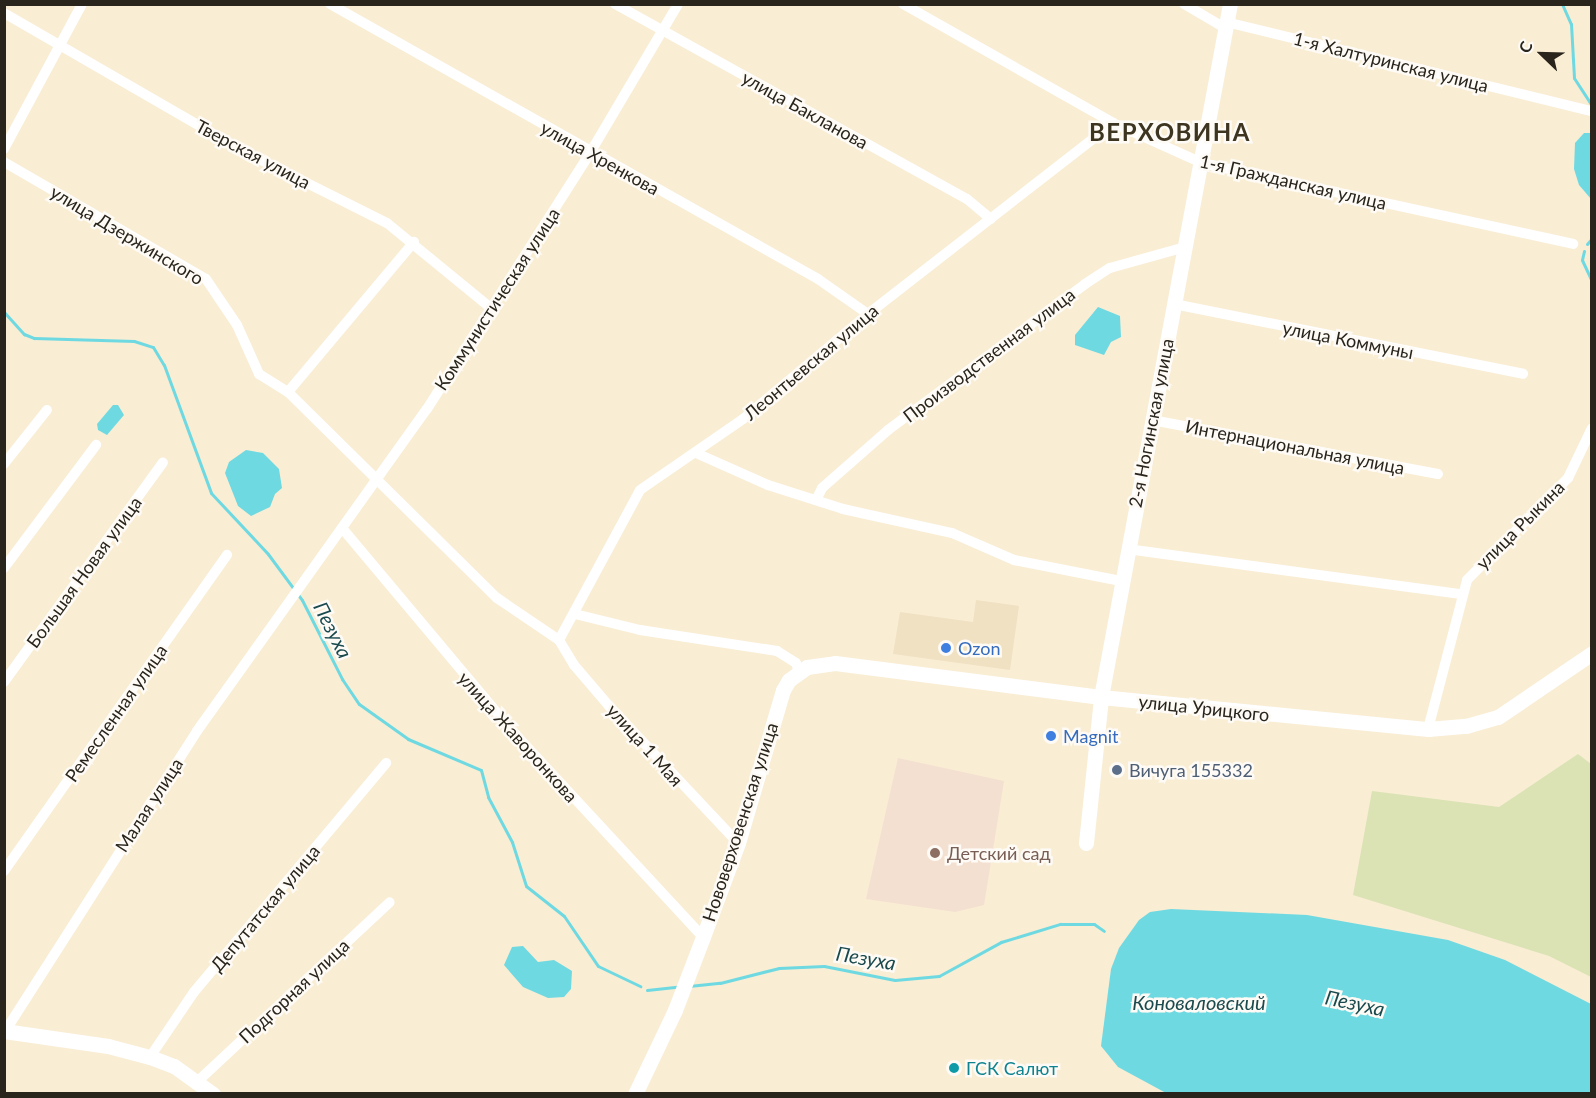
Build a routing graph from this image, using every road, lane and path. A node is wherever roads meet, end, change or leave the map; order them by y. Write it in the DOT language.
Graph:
graph roads {
  1 [pos="82,4"];
  2 [pos="330,4"];
  3 [pos="615,4"];
  4 [pos="678,4"];
  5 [pos="903,4"];
  6 [pos="1184,4"];
  7 [pos="1230,4"];
  8 [pos="4,13"];
  9 [pos="1226,25"];
  10 [pos="663,32"];
  11 [pos="60,43"];
  12 [pos="1592,111"];
  13 [pos="1113,123"];
  14 [pos="4,149"];
  15 [pos="590,153"];
  16 [pos="4,162"];
  17 [pos="1202,163"];
  18 [pos="991,219"];
  19 [pos="414,242"];
  20 [pos="1573,244"];
  21 [pos="1185,247"];
  22 [pos="1174,304"];
  23 [pos="492,309"];
  24 [pos="868,314"];
  25 [pos="1523,374"];
  26 [pos="288,392"];
  27 [pos="47,410"];
  28 [pos="1152,420"];
  29 [pos="1592,428"];
  30 [pos="96,445"];
  31 [pos="696,453"];
  32 [pos="162,462"];
  33 [pos="4,464"];
  34 [pos="1438,474"];
  35 [pos="376,481"];
  36 [pos="816,500"];
  37 [pos="342,528"];
  38 [pos="1127,549"];
  39 [pos="227,555"];
  40 [pos="4,568"];
  41 [pos="1121,581"];
  42 [pos="302,583"];
  43 [pos="1461,594"];
  44 [pos="575,614"];
  45 [pos="559,640"];
  46 [pos="1592,653"];
  47 [pos="798,672"];
  48 [pos="4,682"];
  49 [pos="1101,697"];
  50 [pos="1428,729"];
  51 [pos="386,763"];
  52 [pos="738,843"];
  53 [pos="1086,843"];
  54 [pos="4,871"];
  55 [pos="390,902"];
  56 [pos="704,937"];
  57 [pos="5,1032"];
  58 [pos="150,1057"];
  59 [pos="198,1081"];
  60 [pos="213,1094"];
  61 [pos="635,1094"];
  1 -- 11 [label="street"];
  2 -- 15 [label="street, улица Хренкова"];
  3 -- 10 [label="street, улица Бакланова"];
  4 -- 10 [label="street, Коммунистическая улица"];
  5 -- 13 [label="street, 1-я Гражданская улица"];
  6 -- 9 [label="street, 1-я Халтуринская улица"];
  7 -- 9 [label="main road, 2-я Ногинская улица"];
  8 -- 11 [label="street, Тверская улица"];
  9 -- 12 [label="street, 1-я Халтуринская улица"];
  9 -- 17 [label="main road, 2-я Ногинская улица"];
  10 -- 15 [label="street, Коммунистическая улица"];
  10 -- 18 [label="street, улица Бакланова"];
  11 -- 14 [label="street"];
  11 -- 19 [label="street, Тверская улица"];
  13 -- 17 [label="street, 1-я Гражданская улица"];
  13 -- 18 [label="street, Леонтьевская улица"];
  15 -- 23 [label="street, Коммунистическая улица"];
  15 -- 24 [label="street, улица Хренкова"];
  16 -- 26 [label="street, улица Дзержинского"];
  17 -- 20 [label="street, 1-я Гражданская улица"];
  17 -- 21 [label="main road, 2-я Ногинская улица"];
  18 -- 24 [label="street, Леонтьевская улица"];
  19 -- 23 [label="street, Тверская улица"];
  19 -- 26 [label="street"];
  21 -- 22 [label="main road, 2-я Ногинская улица"];
  21 -- 36 [label="street, Производственная улица"];
  22 -- 25 [label="street, улица Коммуны"];
  22 -- 28 [label="main road, 2-я Ногинская улица"];
  23 -- 35 [label="street, Коммунистическая улица"];
  24 -- 31 [label="street, Леонтьевская улица"];
  26 -- 35 [label="street, улица Дзержинского"];
  27 -- 33 [label="street"];
  28 -- 34 [label="street, Интернациональная улица"];
  28 -- 38 [label="main road, 2-я Ногинская улица"];
  29 -- 43 [label="street, улица Рыкина"];
  30 -- 40 [label="street"];
  31 -- 36 [label="street"];
  31 -- 44 [label="street, Леонтьевская улица"];
  32 -- 48 [label="street, Большая Новая улица"];
  35 -- 37 [label="street, Коммунистическая улица"];
  35 -- 45 [label="street, улица Дзержинского"];
  36 -- 41 [label="street"];
  37 -- 42 [label="street, Коммунистическая улица"];
  37 -- 56 [label="street, улица Жаворонкова"];
  38 -- 41 [label="main road, 2-я Ногинская улица"];
  38 -- 43 [label="street"];
  39 -- 54 [label="street, Ремесленная улица"];
  41 -- 49 [label="main road, 2-я Ногинская улица"];
  42 -- 57 [label="street, Малая улица"];
  43 -- 50 [label="street, улица Рыкина"];
  44 -- 45 [label="street, Леонтьевская улица"];
  44 -- 47 [label="street"];
  45 -- 52 [label="street, улица 1 Мая"];
  46 -- 50 [label="main road, улица Урицкого"];
  47 -- 49 [label="main road, улица Урицкого"];
  47 -- 52 [label="main road, Нововерховенская улица"];
  49 -- 50 [label="main road, улица Урицкого"];
  49 -- 53 [label="main road, 2-я Ногинская улица"];
  51 -- 58 [label="street, Депутатская улица"];
  52 -- 56 [label="main road, Нововерховенская улица"];
  55 -- 59 [label="street, Подгорная улица"];
  56 -- 61 [label="main road, Нововерховенская улица"];
  57 -- 58 [label="main road"];
  58 -- 59 [label="main road"];
  59 -- 60 [label="main road"];
}
